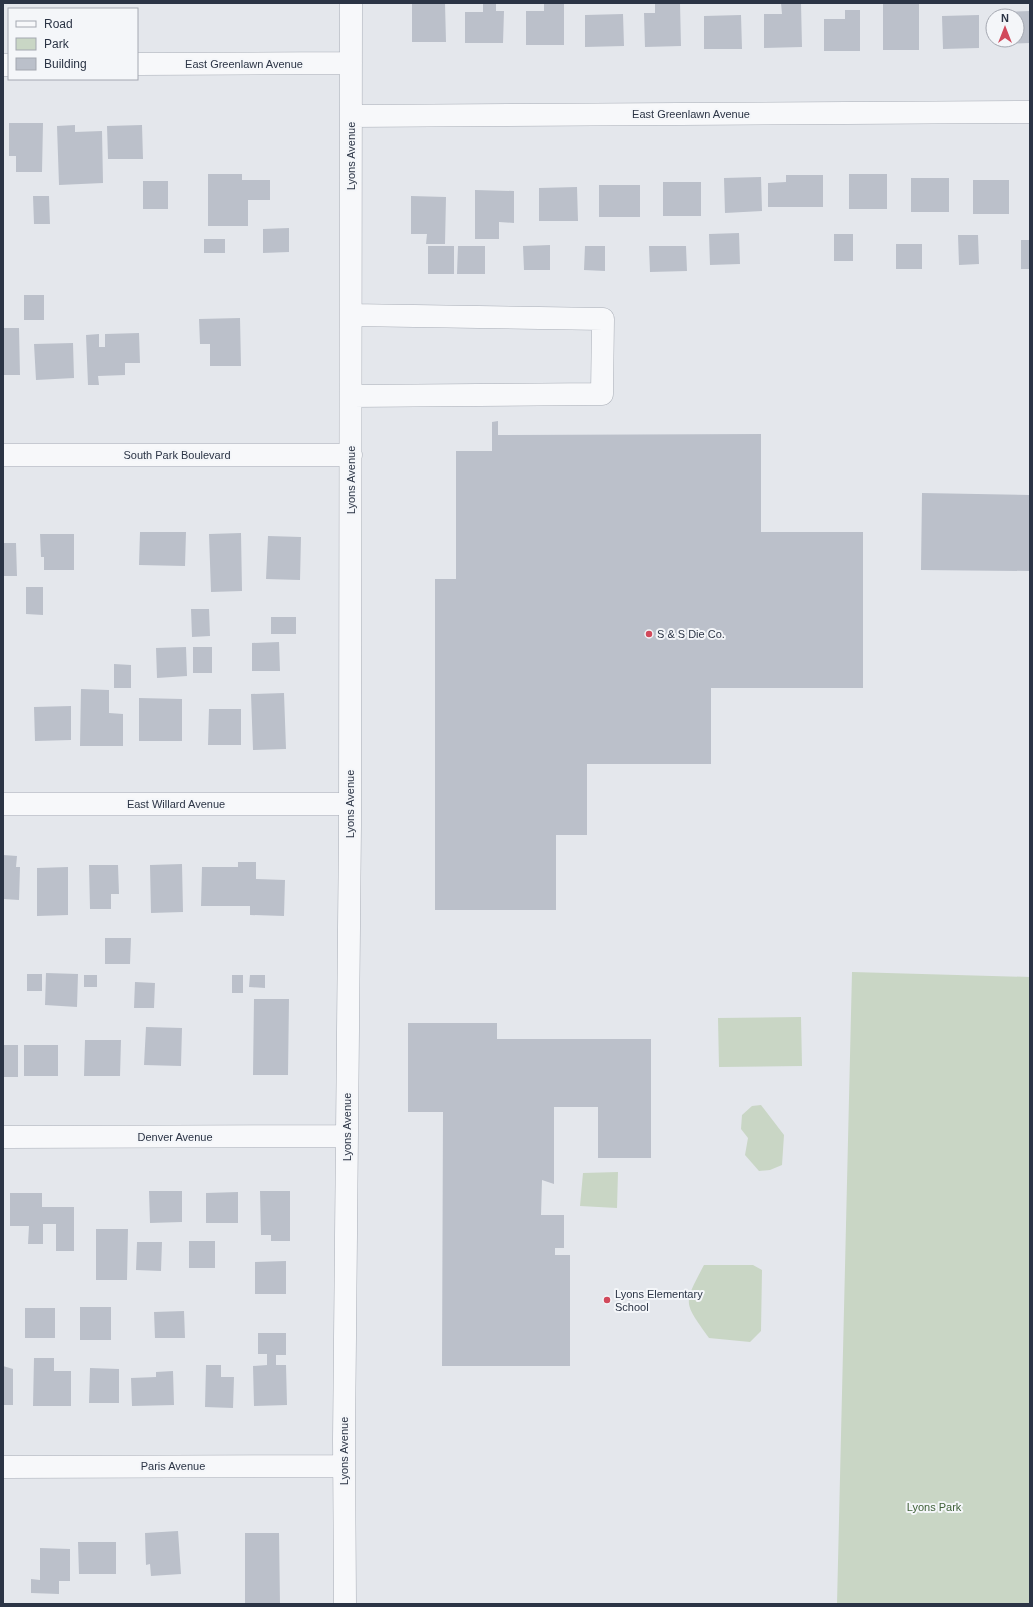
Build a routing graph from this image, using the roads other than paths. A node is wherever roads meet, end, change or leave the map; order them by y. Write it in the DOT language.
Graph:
graph roads {
  1 [pos="351,3"];
  2 [pos="351,63"];
  3 [pos="138,64"];
  4 [pos="1030,112"];
  5 [pos="351,116"];
  6 [pos="351,315"];
  7 [pos="352,396"];
  8 [pos="3,455"];
  9 [pos="351,455"];
  10 [pos="3,804"];
  11 [pos="349,804"];
  12 [pos="347,1136"];
  13 [pos="3,1137"];
  14 [pos="344,1466"];
  15 [pos="3,1467"];
  16 [pos="344,1604"];
  1 -- 2 [label="street, Lyons Avenue"];
  2 -- 3 [label="street, East Greenlawn Avenue"];
  2 -- 5 [label="street, Lyons Avenue"];
  4 -- 5 [label="street, East Greenlawn Avenue"];
  5 -- 6 [label="street, Lyons Avenue"];
  6 -- 7 [label="street, Lyons Avenue"];
  6 -- 7 [label="street"];
  7 -- 9 [label="street, Lyons Avenue"];
  8 -- 9 [label="street, South Park Boulevard"];
  9 -- 11 [label="street, Lyons Avenue"];
  10 -- 11 [label="street, East Willard Avenue"];
  11 -- 12 [label="street, Lyons Avenue"];
  12 -- 13 [label="street, Denver Avenue"];
  12 -- 14 [label="street, Lyons Avenue"];
  14 -- 15 [label="street, Paris Avenue"];
  14 -- 16 [label="street, Lyons Avenue"];
}
